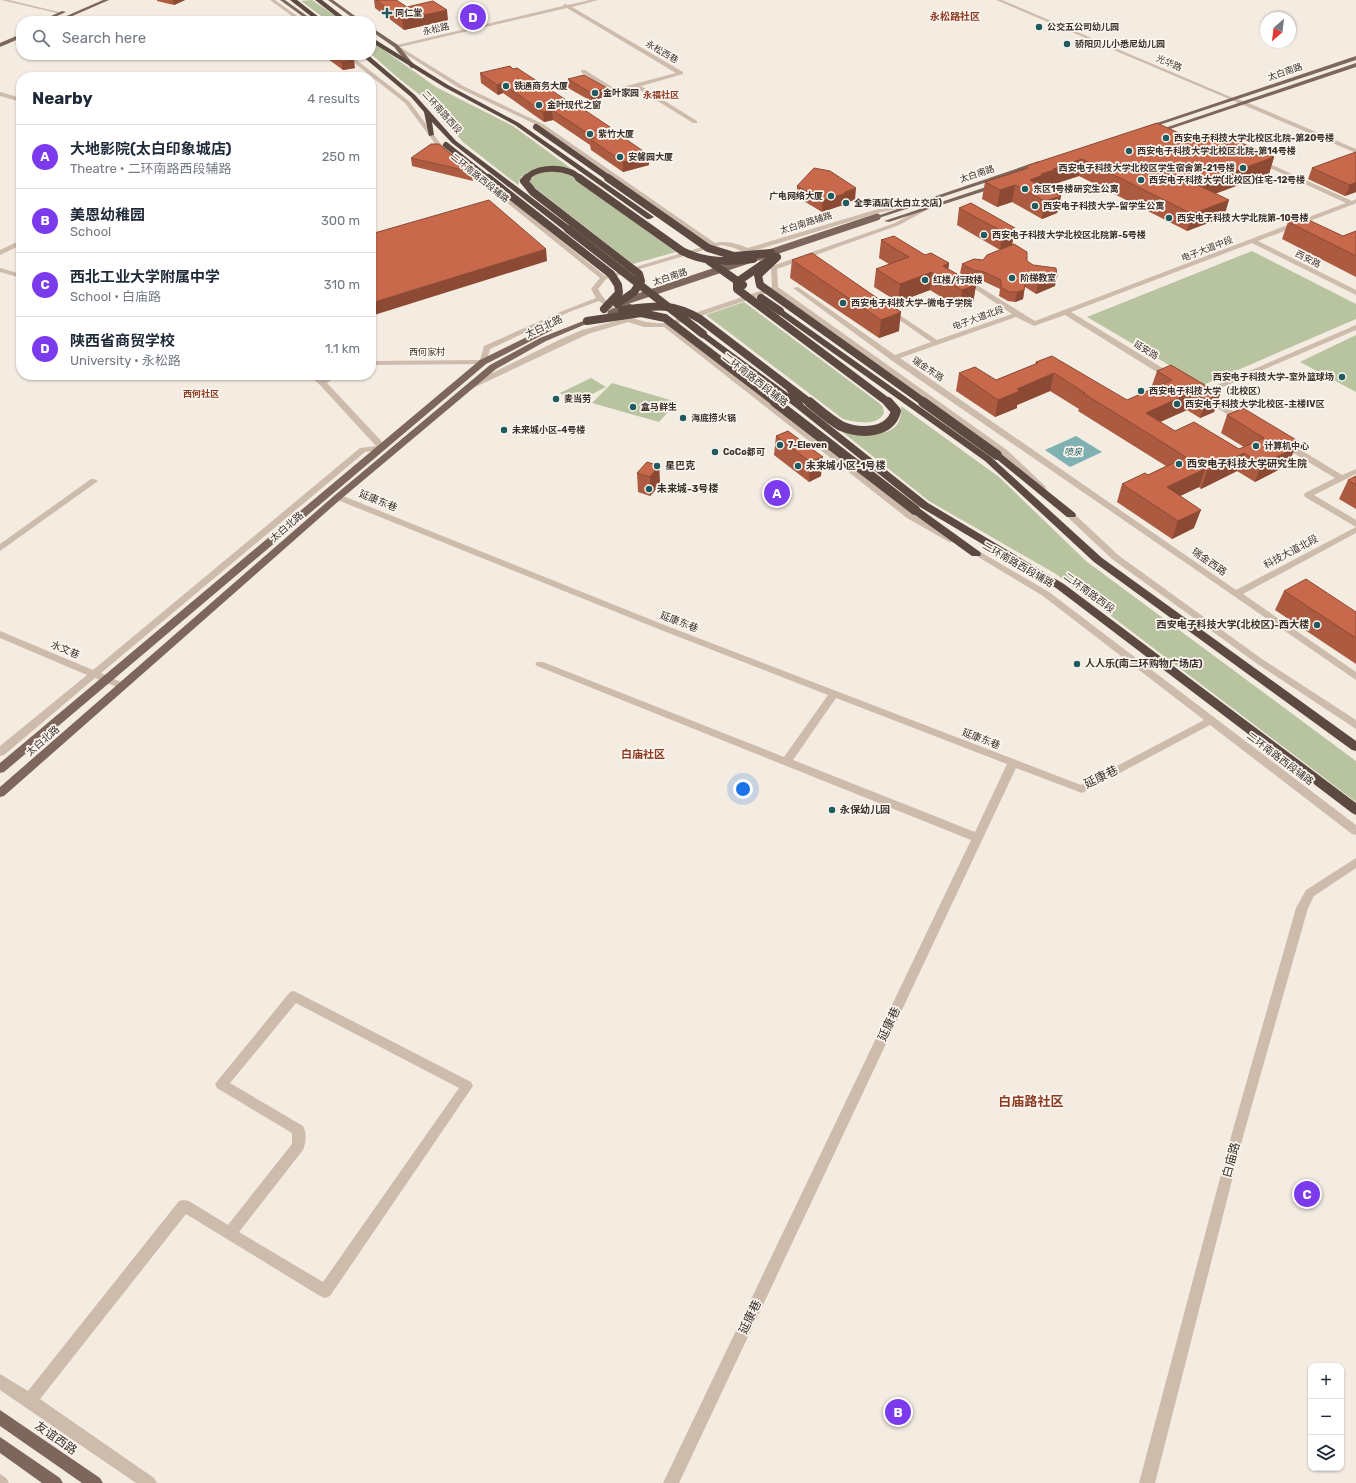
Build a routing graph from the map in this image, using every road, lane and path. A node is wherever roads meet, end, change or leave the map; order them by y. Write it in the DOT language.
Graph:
graph roads {
  1 [pos="3,0"];
  2 [pos="91,0"];
  3 [pos="107,0"];
  4 [pos="272,0"];
  5 [pos="282,0"];
  6 [pos="293,0"];
  7 [pos="318,0"];
  8 [pos="330,0"];
  9 [pos="587,0"];
  10 [pos="596,0"];
  11 [pos="998,0"];
  12 [pos="1006,0"];
  13 [pos="566,6"];
  14 [pos="61,13"];
  15 [pos="54,16"];
  16 [pos="69,16"];
  17 [pos="296,16"];
  18 [pos="305,16"];
  19 [pos="314,16"];
  20 [pos="339,16"];
  21 [pos="353,16"];
  22 [pos="16,32"];
  23 [pos="376,32"];
  24 [pos="0,38"];
  25 [pos="16,38"];
  26 [pos="376,42"];
  27 [pos="0,45"];
  28 [pos="394,45"];
  29 [pos="1356,58"];
  30 [pos="353,60"];
  31 [pos="370,60"];
  32 [pos="1356,65"];
  33 [pos="414,67"];
  34 [pos="583,71"];
  35 [pos="366,72"];
  36 [pos="376,80"];
  37 [pos="636,85"];
  38 [pos="0,94"];
  39 [pos="16,99"];
  40 [pos="1233,99"];
  41 [pos="1244,103"];
  42 [pos="427,112"];
  43 [pos="514,113"];
  44 [pos="695,122"];
  45 [pos="1141,129"];
  46 [pos="1152,133"];
  47 [pos="431,135"];
  48 [pos="450,144"];
  49 [pos="1356,150"];
  50 [pos="1251,157"];
  51 [pos="1043,161"];
  52 [pos="584,180"];
  53 [pos="1003,183"];
  54 [pos="604,185"];
  55 [pos="533,192"];
  56 [pos="603,194"];
  57 [pos="1352,203"];
  58 [pos="914,204"];
  59 [pos="537,205"];
  60 [pos="1356,209"];
  61 [pos="923,210"];
  62 [pos="562,213"];
  63 [pos="879,220"];
  64 [pos="1253,241"];
  65 [pos="16,245"];
  66 [pos="714,245"];
  67 [pos="749,250"];
  68 [pos="0,253"];
  69 [pos="753,259"];
  70 [pos="773,259"];
  71 [pos="0,263"];
  72 [pos="16,268"];
  73 [pos="0,270"];
  74 [pos="16,275"];
  75 [pos="958,276"];
  76 [pos="604,278"];
  77 [pos="775,288"];
  78 [pos="796,288"];
  79 [pos="1356,293"];
  80 [pos="599,299"];
  81 [pos="619,307"];
  82 [pos="885,308"];
  83 [pos="608,311"];
  84 [pos="1065,312"];
  85 [pos="1017,314"];
  86 [pos="627,320"];
  87 [pos="587,321"];
  88 [pos="666,325"];
  89 [pos="1356,327"];
  90 [pos="937,342"];
  91 [pos="894,358"];
  92 [pos="483,362"];
  93 [pos="376,363"];
  94 [pos="848,372"];
  95 [pos="873,378"];
  96 [pos="319,380"];
  97 [pos="327,380"];
  98 [pos="1180,382"];
  99 [pos="323,383"];
  100 [pos="467,388"];
  101 [pos="790,388"];
  102 [pos="876,392"];
  103 [pos="800,407"];
  104 [pos="827,416"];
  105 [pos="1254,426"];
  106 [pos="1274,438"];
  107 [pos="382,447"];
  108 [pos="992,457"];
  109 [pos="1050,464"];
  110 [pos="1356,470"];
  111 [pos="1341,478"];
  112 [pos="94,481"];
  113 [pos="338,497"];
  114 [pos="920,507"];
  115 [pos="1071,515"];
  116 [pos="1356,524"];
  117 [pos="1356,530"];
  118 [pos="0,548"];
  119 [pos="976,554"];
  120 [pos="1236,594"];
  121 [pos="0,634"];
  122 [pos="540,664"];
  123 [pos="93,674"];
  124 [pos="1356,677"];
  125 [pos="106,679"];
  126 [pos="122,686"];
  127 [pos="834,694"];
  128 [pos="1211,720"];
  129 [pos="1356,725"];
  130 [pos="1356,747"];
  131 [pos="0,752"];
  132 [pos="786,762"];
  133 [pos="1013,763"];
  134 [pos="0,769"];
  135 [pos="0,793"];
  136 [pos="1356,810"];
  137 [pos="1356,831"];
  138 [pos="978,838"];
  139 [pos="1356,862"];
  140 [pos="229,1234"];
  141 [pos="0,1381"];
  142 [pos="29,1401"];
  143 [pos="0,1417"];
  144 [pos="0,1444"];
  145 [pos="55,1483"];
  146 [pos="95,1483"];
  147 [pos="149,1483"];
  148 [pos="671,1483"];
  149 [pos="1147,1483"];
  1 -- 14 [label="street"];
  2 -- 14 [label="main road"];
  3 -- 16 [label="main road"];
  4 -- 17 [label="street"];
  5 -- 18 [label="main road"];
  6 -- 19 [label="highway"];
  7 -- 20 [label="highway"];
  8 -- 21 [label="main road"];
  9 -- 13 [label="street, 永松路"];
  10 -- 13 [label="street, 永松路"];
  11 -- 40 [label="street, 光华路"];
  12 -- 40 [label="street, 光华路"];
  13 -- 28 [label="street, 永松路"];
  13 -- 37 [label="street, 永松西巷"];
  14 -- 15 [label="main road"];
  22 -- 24 [label="main road"];
  23 -- 28 [label="main road"];
  25 -- 27 [label="main road"];
  26 -- 33 [label="highway, 二环南路西段"];
  28 -- 33 [label="main road"];
  28 -- 43 [label="street"];
  29 -- 40 [label="main road, 太白南路"];
  30 -- 35 [label="street, 二环南路西段辅路"];
  31 -- 42 [label="highway, 二环南路西段"];
  32 -- 41 [label="main road, 太白南路"];
  33 -- 54 [label="highway, 二环南路西段"];
  34 -- 37 [label="street, 永松西巷"];
  36 -- 47 [label="street, 二环南路西段辅路"];
  37 -- 44 [label="street"];
  38 -- 39 [label="street"];
  40 -- 41 [label="street, 光华路"];
  40 -- 45 [label="main road, 太白南路"];
  41 -- 46 [label="main road, 太白南路"];
  41 -- 49 [label="street, 光华路"];
  42 -- 47 [label="highway"];
  42 -- 48 [label="highway, 二环南路西段"];
  43 -- 66 [label="street"];
  43 -- 70 [label="highway, bridge"];
  47 -- 76 [label="street, 二环南路西段辅路"];
  48 -- 59 [label="highway, 二环南路西段"];
  48 -- 83 [label="highway, bridge"];
  50 -- 57 [label="street"];
  51 -- 58 [label="main road, 太白南路"];
  52 -- 54 [label="highway"];
  52 -- 55 [label="highway, bridge"];
  52 -- 56 [label="highway, bridge"];
  53 -- 61 [label="main road, 太白南路"];
  54 -- 56 [label="highway"];
  54 -- 95 [label="highway, 二环南路西段, bridge"];
  55 -- 59 [label="highway"];
  55 -- 62 [label="highway, bridge"];
  56 -- 69 [label="highway, bridge"];
  57 -- 60 [label="street"];
  57 -- 64 [label="street, 电子大道中段"];
  58 -- 63 [label="main road, 太白南路"];
  58 -- 67 [label="street, 太白南路辅路"];
  59 -- 62 [label="highway, bridge"];
  59 -- 103 [label="highway, 二环南路西段, bridge"];
  61 -- 63 [label="main road, 太白南路"];
  61 -- 70 [label="street"];
  62 -- 81 [label="highway, bridge"];
  63 -- 70 [label="main road, 太白南路"];
  64 -- 79 [label="street, 西安路"];
  64 -- 84 [label="street, 电子大道中段"];
  65 -- 68 [label="street"];
  66 -- 67 [label="street"];
  66 -- 76 [label="street"];
  67 -- 70 [label="street"];
  69 -- 70 [label="main road, 太白南路, bridge"];
  69 -- 81 [label="main road, 太白南路, bridge"];
  70 -- 77 [label="street"];
  70 -- 81 [label="main road, 太白南路, bridge"];
  70 -- 94 [label="highway, bridge"];
  70 -- 108 [label="highway, bridge"];
  71 -- 72 [label="street"];
  73 -- 74 [label="street"];
  75 -- 85 [label="street"];
  76 -- 80 [label="street"];
  77 -- 88 [label="street"];
  77 -- 115 [label="street"];
  78 -- 91 [label="street, 瑞金东路"];
  80 -- 86 [label="street"];
  80 -- 92 [label="street"];
  81 -- 83 [label="main road, 太白南路, bridge"];
  81 -- 101 [label="highway, bridge"];
  82 -- 90 [label="street"];
  83 -- 87 [label="main road, 太白北路"];
  83 -- 92 [label="main road, 太白北路"];
  84 -- 85 [label="street, 电子大道北段"];
  84 -- 98 [label="street, 延安路"];
  85 -- 90 [label="street, 电子大道北段"];
  86 -- 88 [label="street"];
  86 -- 100 [label="street"];
  87 -- 100 [label="main road, 太白北路"];
  87 -- 114 [label="highway, bridge"];
  88 -- 119 [label="street, 二环南路西段辅路"];
  89 -- 105 [label="street"];
  90 -- 91 [label="street, 电子大道北段"];
  91 -- 109 [label="street, 瑞金东路"];
  92 -- 93 [label="street, 西何家村"];
  92 -- 107 [label="main road, 太白北路"];
  94 -- 95 [label="highway"];
  94 -- 102 [label="highway, bridge"];
  95 -- 102 [label="highway"];
  95 -- 108 [label="highway, 二环南路西段"];
  96 -- 99 [label="street"];
  97 -- 99 [label="street"];
  99 -- 107 [label="street"];
  100 -- 113 [label="main road, 太白北路"];
  101 -- 103 [label="highway"];
  101 -- 104 [label="highway, bridge"];
  102 -- 104 [label="highway, bridge"];
  103 -- 104 [label="highway"];
  103 -- 114 [label="highway, 二环南路西段"];
  106 -- 111 [label="street"];
  107 -- 123 [label="street"];
  107 -- 125 [label="main road, 太白北路"];
  108 -- 115 [label="highway"];
  108 -- 130 [label="highway"];
  109 -- 120 [label="street, 瑞金西路"];
  110 -- 111 [label="street"];
  111 -- 116 [label="street"];
  112 -- 118 [label="street"];
  113 -- 126 [label="main road, 太白北路"];
  113 -- 127 [label="street, 延康东巷"];
  114 -- 119 [label="highway"];
  114 -- 136 [label="highway, 二环南路西段"];
  115 -- 129 [label="street"];
  117 -- 120 [label="street, 科技大道北段"];
  119 -- 128 [label="street, 二环南路西段辅路"];
  120 -- 124 [label="street, 瑞金西路"];
  121 -- 123 [label="street, 水文巷"];
  122 -- 132 [label="street"];
  123 -- 125 [label="street, 水文巷"];
  123 -- 131 [label="street"];
  125 -- 126 [label="street, 水文巷"];
  125 -- 134 [label="main road, 太白北路"];
  126 -- 135 [label="main road, 太白北路"];
  127 -- 132 [label="street"];
  127 -- 133 [label="street, 延康东巷"];
  128 -- 133 [label="street, 延康巷"];
  128 -- 137 [label="street, 二环南路西段辅路"];
  132 -- 138 [label="street"];
  133 -- 138 [label="street, 延康巷"];
  138 -- 148 [label="street, 延康巷"];
  139 -- 149 [label="street, 白庙路"];
  140 -- 140 [label="street"];
  140 -- 142 [label="street"];
  141 -- 142 [label="street"];
  142 -- 147 [label="street"];
  143 -- 146 [label="main road, 友谊西路"];
  144 -- 145 [label="main road"];
}
